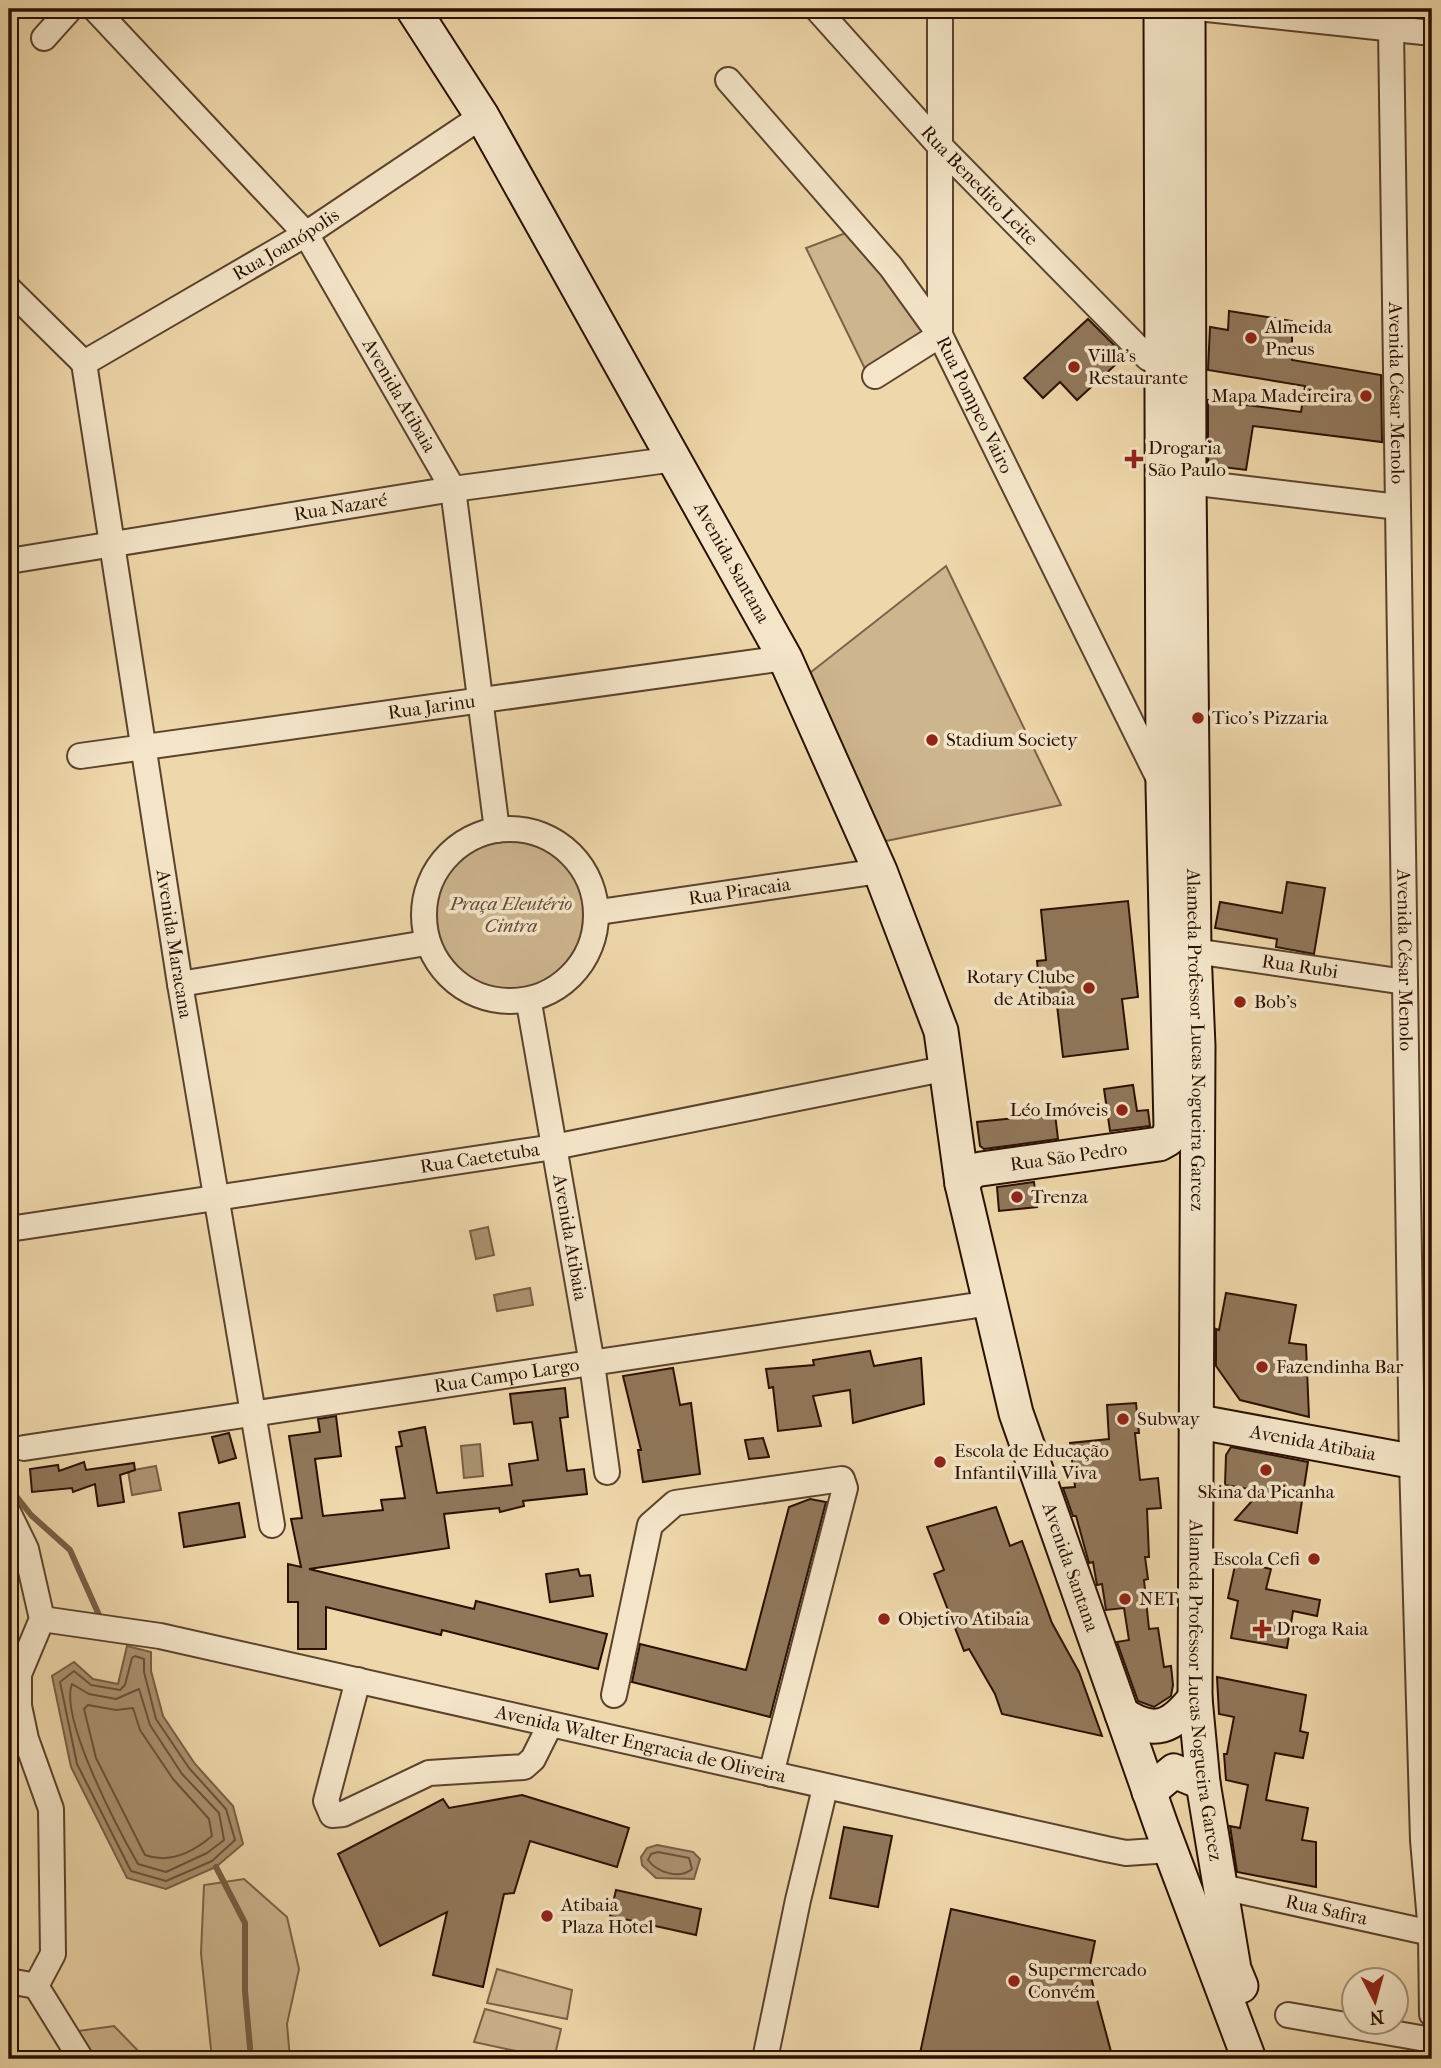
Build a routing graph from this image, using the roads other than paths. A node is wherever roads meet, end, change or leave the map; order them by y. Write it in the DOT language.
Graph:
graph roads {
  1 [pos="70,9"];
  2 [pos="95,9"];
  3 [pos="413,9"];
  4 [pos="817,9"];
  5 [pos="940,9"];
  6 [pos="1161,9"];
  7 [pos="1188,9"];
  8 [pos="1206,9"];
  9 [pos="1391,29"];
  10 [pos="1432,33"];
  11 [pos="44,38"];
  12 [pos="728,80"];
  13 [pos="482,116"];
  14 [pos="938,144"];
  15 [pos="306,234"];
  16 [pos="9,289"];
  17 [pos="940,335"];
  18 [pos="84,363"];
  19 [pos="1165,363"];
  20 [pos="875,376"];
  21 [pos="675,459"];
  22 [pos="1189,482"];
  23 [pos="453,489"];
  24 [pos="1398,507"];
  25 [pos="112,545"];
  26 [pos="9,561"];
  27 [pos="785,658"];
  28 [pos="1163,677"];
  29 [pos="1115,692"];
  30 [pos="481,700"];
  31 [pos="142,747"];
  32 [pos="80,756"];
  33 [pos="1163,786"];
  34 [pos="1195,821"];
  35 [pos="497,830"];
  36 [pos="880,871"];
  37 [pos="599,912"];
  38 [pos="426,943"];
  39 [pos="1194,951"];
  40 [pos="1405,982"];
  41 [pos="180,984"];
  42 [pos="529,1003"];
  43 [pos="948,1068"];
  44 [pos="1159,1137"];
  45 [pos="554,1147"];
  46 [pos="968,1169"];
  47 [pos="1198,1176"];
  48 [pos="218,1200"];
  49 [pos="9,1229"];
  50 [pos="991,1303"];
  51 [pos="592,1364"];
  52 [pos="252,1416"];
  53 [pos="1195,1420"];
  54 [pos="24,1448"];
  55 [pos="1422,1463"];
  56 [pos="607,1472"];
  57 [pos="9,1514"];
  58 [pos="272,1525"];
  59 [pos="42,1619"];
  60 [pos="358,1680"];
  61 [pos="614,1695"];
  62 [pos="1195,1698"];
  63 [pos="1425,1701"];
  64 [pos="1122,1714"];
  65 [pos="550,1725"];
  66 [pos="1427,1759"];
  67 [pos="771,1773"];
  68 [pos="1203,1783"];
  69 [pos="825,1788"];
  70 [pos="1149,1792"];
  71 [pos="1427,1841"];
  72 [pos="1170,1850"];
  73 [pos="1222,1887"];
  74 [pos="1431,1933"];
  75 [pos="9,1980"];
  76 [pos="36,1986"];
  77 [pos="1432,2014"];
  78 [pos="1288,2015"];
  79 [pos="1432,2040"];
  80 [pos="81,2059"];
  81 [pos="765,2059"];
  82 [pos="1249,2059"];
  83 [pos="1271,2059"];
  1 -- 11 [label="street"];
  2 -- 15 [label="street, Avenida Atibaia"];
  3 -- 13 [label="main road, Avenida Santana"];
  4 -- 14 [label="street, Rua Benedito Leite"];
  5 -- 14 [label="street, Rua Pompeo Vairo"];
  6 -- 19 [label="main road, Alameda Professor Lucas Nogueira Garcez"];
  7 -- 19 [label="main road, Alameda Professor Lucas Nogueira Garcez"];
  8 -- 9 [label="street"];
  9 -- 10 [label="street"];
  9 -- 24 [label="street, Avenida César Menolo"];
  12 -- 17 [label="street"];
  13 -- 15 [label="street, Rua Joanópolis"];
  13 -- 21 [label="main road, Avenida Santana"];
  14 -- 17 [label="street, Rua Pompeo Vairo"];
  14 -- 19 [label="street, Rua Benedito Leite"];
  15 -- 18 [label="street, Rua Joanópolis"];
  15 -- 23 [label="street, Avenida Atibaia"];
  16 -- 18 [label="street"];
  17 -- 20 [label="street"];
  17 -- 29 [label="street, Rua Pompeo Vairo"];
  18 -- 25 [label="street, Avenida Maracana"];
  19 -- 22 [label="main road, Alameda Professor Lucas Nogueira Garcez"];
  19 -- 28 [label="main road, Alameda Professor Lucas Nogueira Garcez"];
  21 -- 23 [label="street, Rua Nazaré"];
  21 -- 27 [label="main road, Avenida Santana"];
  22 -- 24 [label="street"];
  22 -- 34 [label="main road, Alameda Professor Lucas Nogueira Garcez"];
  23 -- 25 [label="street, Rua Nazaré"];
  23 -- 30 [label="street, Avenida Atibaia"];
  24 -- 40 [label="street, Avenida César Menolo"];
  25 -- 26 [label="street, Rua Nazaré"];
  25 -- 31 [label="street, Avenida Maracana"];
  27 -- 30 [label="street, Rua Jarinu"];
  27 -- 36 [label="main road, Avenida Santana"];
  28 -- 29 [label="street"];
  28 -- 33 [label="main road, Alameda Professor Lucas Nogueira Garcez"];
  29 -- 33 [label="street, Rua Pompeo Vairo"];
  30 -- 31 [label="street, Rua Jarinu"];
  30 -- 35 [label="street, Avenida Atibaia"];
  31 -- 32 [label="street, Rua Jarinu"];
  31 -- 41 [label="street, Avenida Maracana"];
  33 -- 34 [label="main road"];
  33 -- 44 [label="main road, Alameda Professor Lucas Nogueira Garcez"];
  34 -- 39 [label="main road, Alameda Professor Lucas Nogueira Garcez"];
  35 -- 37 [label="street"];
  35 -- 38 [label="street"];
  36 -- 37 [label="street, Rua Piracaia"];
  36 -- 43 [label="main road, Avenida Santana"];
  37 -- 42 [label="street"];
  38 -- 41 [label="street"];
  38 -- 42 [label="street"];
  39 -- 40 [label="street, Rua Rubi"];
  39 -- 47 [label="main road, Alameda Professor Lucas Nogueira Garcez"];
  40 -- 55 [label="street, Avenida César Menolo"];
  41 -- 48 [label="street, Avenida Maracana"];
  42 -- 45 [label="street, Avenida Atibaia"];
  43 -- 45 [label="street, Rua Caetetuba"];
  43 -- 46 [label="main road, Avenida Santana"];
  44 -- 46 [label="main road, Rua São Pedro"];
  44 -- 47 [label="main road"];
  45 -- 48 [label="street, Rua Caetetuba"];
  45 -- 51 [label="street, Avenida Atibaia"];
  46 -- 50 [label="main road, Avenida Santana"];
  47 -- 53 [label="main road, Alameda Professor Lucas Nogueira Garcez"];
  48 -- 49 [label="street, Rua Caetetuba"];
  48 -- 52 [label="street, Avenida Maracana"];
  50 -- 51 [label="street, Rua Campo Largo"];
  50 -- 64 [label="main road, Avenida Santana"];
  51 -- 52 [label="street, Rua Campo Largo"];
  51 -- 56 [label="street, Avenida Atibaia"];
  52 -- 54 [label="street, Rua Campo Largo"];
  52 -- 58 [label="street, Avenida Maracana"];
  53 -- 55 [label="main road, Avenida Atibaia"];
  53 -- 62 [label="main road, Alameda Professor Lucas Nogueira Garcez"];
  55 -- 63 [label="street, Avenida César Menolo"];
  57 -- 59 [label="street"];
  59 -- 60 [label="street, Avenida Walter Engracia de Oliveira"];
  59 -- 76 [label="street"];
  60 -- 65 [label="street, Avenida Walter Engracia de Oliveira"];
  60 -- 65 [label="street"];
  61 -- 67 [label="street"];
  62 -- 64 [label="main road"];
  62 -- 68 [label="main road, Alameda Professor Lucas Nogueira Garcez"];
  63 -- 66 [label="street, Avenida César Menolo"];
  64 -- 70 [label="main road, Avenida Santana"];
  65 -- 67 [label="street, Avenida Walter Engracia de Oliveira"];
  66 -- 71 [label="street, Avenida César Menolo"];
  67 -- 69 [label="street, Avenida Walter Engracia de Oliveira"];
  68 -- 70 [label="main road"];
  68 -- 73 [label="main road, Alameda Professor Lucas Nogueira Garcez"];
  69 -- 72 [label="street, Avenida Walter Engracia de Oliveira"];
  69 -- 81 [label="street"];
  70 -- 72 [label="main road, Avenida Santana"];
  71 -- 74 [label="street, Avenida César Menolo"];
  72 -- 82 [label="main road"];
  73 -- 74 [label="street, Rua Safira"];
  73 -- 83 [label="main road, Alameda Professor Lucas Nogueira Garcez"];
  74 -- 77 [label="street, Avenida César Menolo"];
  75 -- 76 [label="street"];
  76 -- 80 [label="street"];
  78 -- 79 [label="street"];
}
